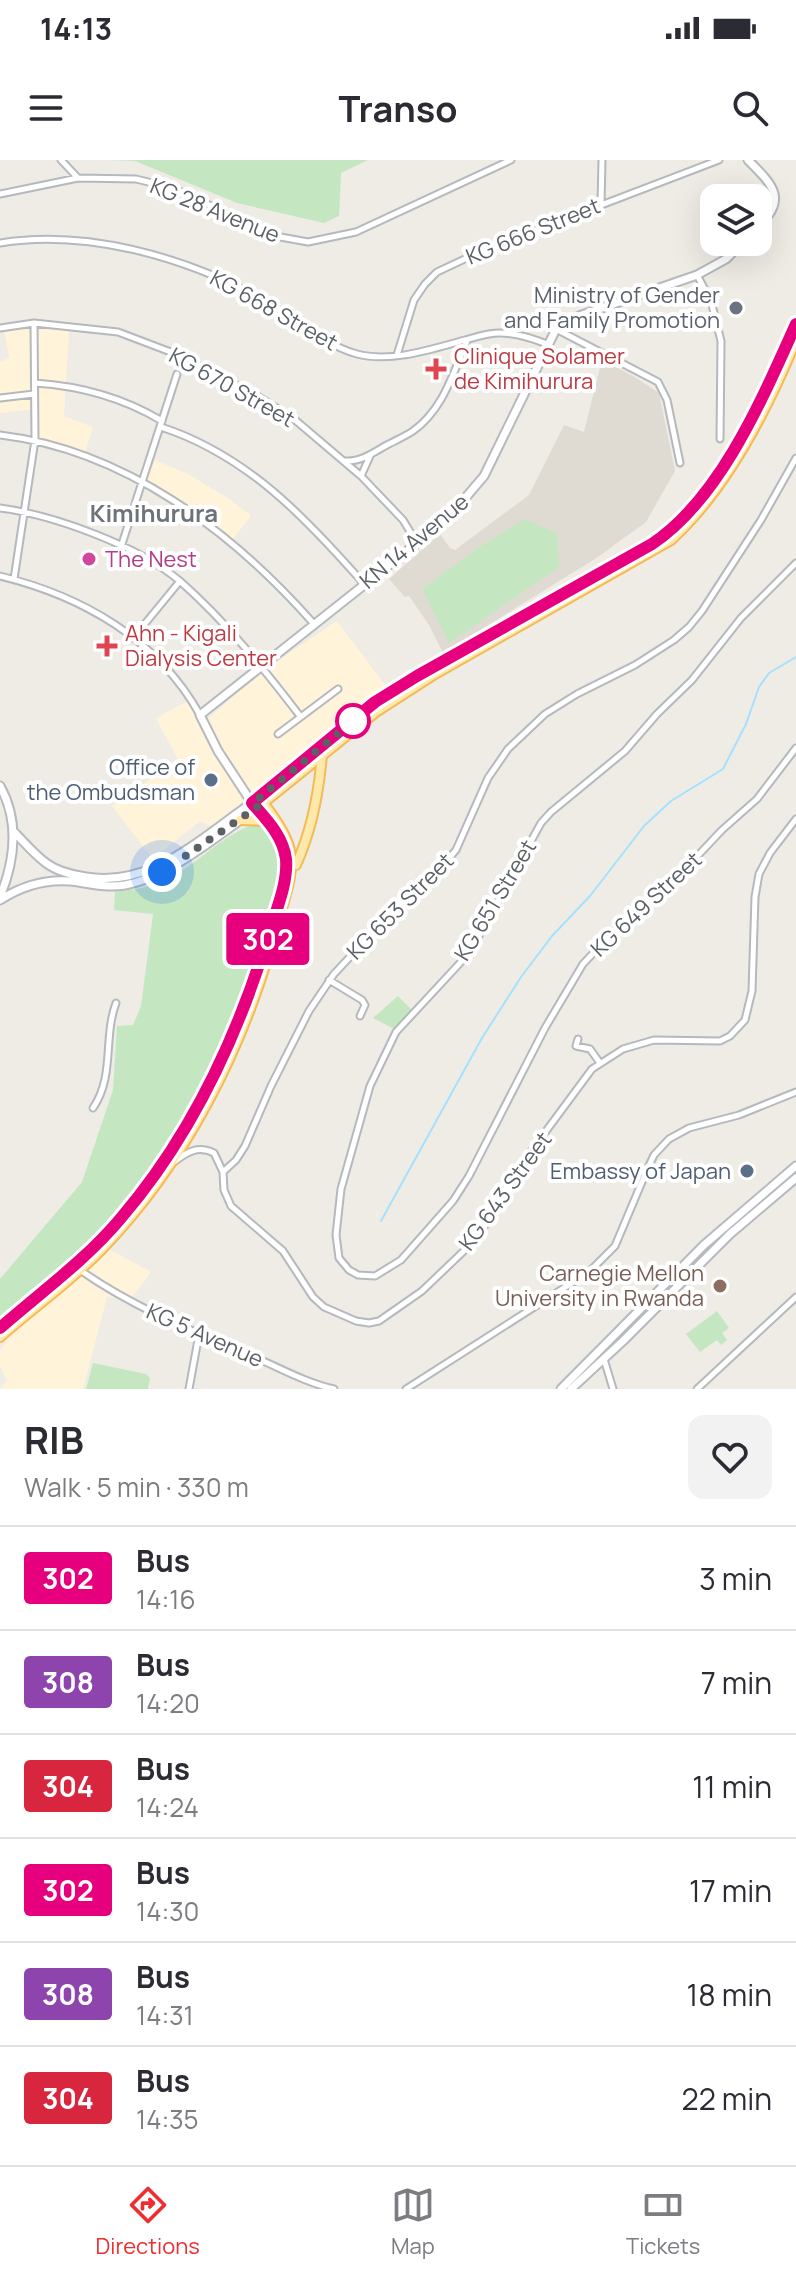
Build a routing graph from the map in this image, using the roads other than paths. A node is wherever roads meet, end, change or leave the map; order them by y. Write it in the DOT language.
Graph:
graph roads {
  1 [pos="61,160"];
  2 [pos="511,160"];
  3 [pos="602,160"];
  4 [pos="719,160"];
  5 [pos="748,160"];
  6 [pos="78,178"];
  7 [pos="770,184"];
  8 [pos="772,188"];
  9 [pos="0,194"];
  10 [pos="601,204"];
  11 [pos="772,213"];
  12 [pos="0,243"];
  13 [pos="729,256"];
  14 [pos="697,275"];
  15 [pos="34,323"];
  16 [pos="796,324"];
  17 [pos="0,328"];
  18 [pos="556,329"];
  19 [pos="467,340"];
  20 [pos="796,340"];
  21 [pos="547,344"];
  22 [pos="397,355"];
  23 [pos="177,374"];
  24 [pos="35,383"];
  25 [pos="34,394"];
  26 [pos="0,398"];
  27 [pos="162,424"];
  28 [pos="0,435"];
  29 [pos="720,439"];
  30 [pos="35,440"];
  31 [pos="370,455"];
  32 [pos="796,458"];
  33 [pos="344,461"];
  34 [pos="680,463"];
  35 [pos="361,476"];
  36 [pos="143,483"];
  37 [pos="0,508"];
  38 [pos="24,511"];
  39 [pos="417,543"];
  40 [pos="121,547"];
  41 [pos="796,563"];
  42 [pos="0,576"];
  43 [pos="14,579"];
  44 [pos="180,581"];
  45 [pos="364,584"];
  46 [pos="314,624"];
  47 [pos="134,637"];
  48 [pos="262,665"];
  49 [pos="338,689"];
  50 [pos="200,715"];
  51 [pos="300,716"];
  52 [pos="278,734"];
  53 [pos="796,748"];
  54 [pos="322,755"];
  55 [pos="0,786"];
  56 [pos="258,803"];
  57 [pos="796,819"];
  58 [pos="240,820"];
  59 [pos="267,821"];
  60 [pos="14,832"];
  61 [pos="201,842"];
  62 [pos="292,873"];
  63 [pos="0,899"];
  64 [pos="329,980"];
  65 [pos="116,1003"];
  66 [pos="360,1016"];
  67 [pos="578,1039"];
  68 [pos="600,1063"];
  69 [pos="796,1092"];
  70 [pos="93,1108"];
  71 [pos="476,1163"];
  72 [pos="171,1164"];
  73 [pos="796,1166"];
  74 [pos="223,1172"];
  75 [pos="796,1178"];
  76 [pos="80,1270"];
  77 [pos="796,1297"];
  78 [pos="0,1327"];
  79 [pos="199,1334"];
  80 [pos="0,1337"];
  81 [pos="604,1359"];
  82 [pos="189,1389"];
  83 [pos="334,1389"];
  84 [pos="406,1389"];
  85 [pos="561,1389"];
  86 [pos="571,1389"];
  87 [pos="613,1389"];
  88 [pos="697,1389"];
  1 -- 6 [label="street"];
  2 -- 6 [label="street, KG 28 Avenue"];
  3 -- 10 [label="street"];
  4 -- 10 [label="street, KG 666 Street"];
  5 -- 7 [label="main road"];
  6 -- 9 [label="street, KG 28 Avenue"];
  8 -- 11 [label="main road"];
  10 -- 22 [label="street, KG 666 Street"];
  12 -- 22 [label="street, KG 668 Street"];
  13 -- 14 [label="main road"];
  14 -- 18 [label="main road"];
  14 -- 29 [label="street"];
  15 -- 17 [label="street, KG 670 Street"];
  15 -- 24 [label="street"];
  15 -- 33 [label="street, KG 670 Street"];
  16 -- 56 [label="main road"];
  18 -- 21 [label="main road, KN 14 Avenue"];
  18 -- 34 [label="street"];
  19 -- 21 [label="street, KG 668 Street"];
  19 -- 22 [label="street, KG 668 Street"];
  19 -- 31 [label="street"];
  20 -- 54 [label="main road"];
  21 -- 39 [label="main road, KN 14 Avenue"];
  23 -- 27 [label="street"];
  24 -- 25 [label="street"];
  24 -- 27 [label="street"];
  25 -- 26 [label="street"];
  25 -- 30 [label="street"];
  27 -- 36 [label="street"];
  27 -- 45 [label="street"];
  28 -- 30 [label="street"];
  30 -- 36 [label="street"];
  30 -- 38 [label="street"];
  31 -- 33 [label="street"];
  31 -- 35 [label="street"];
  32 -- 64 [label="street, KG 653 Street"];
  33 -- 35 [label="street, KG 670 Street"];
  35 -- 39 [label="street, KG 670 Street"];
  36 -- 40 [label="street"];
  36 -- 46 [label="street"];
  37 -- 38 [label="street"];
  38 -- 40 [label="street"];
  38 -- 43 [label="street"];
  39 -- 45 [label="main road, KN 14 Avenue"];
  40 -- 44 [label="street"];
  41 -- 71 [label="street, KG 651 Street"];
  42 -- 43 [label="street"];
  43 -- 47 [label="street"];
  44 -- 47 [label="street"];
  44 -- 48 [label="street"];
  45 -- 46 [label="main road, KN 14 Avenue"];
  46 -- 48 [label="main road, KN 14 Avenue"];
  47 -- 50 [label="street"];
  48 -- 50 [label="main road, KN 14 Avenue"];
  48 -- 51 [label="street"];
  49 -- 51 [label="street"];
  50 -- 56 [label="main road"];
  51 -- 52 [label="street"];
  53 -- 71 [label="street, KG 649 Street"];
  54 -- 56 [label="main road"];
  54 -- 62 [label="main road"];
  55 -- 60 [label="main road"];
  56 -- 58 [label="main road"];
  56 -- 59 [label="main road"];
  56 -- 61 [label="main road"];
  56 -- 62 [label="main road"];
  57 -- 68 [label="street, KG 643 Street"];
  58 -- 59 [label="main road"];
  58 -- 61 [label="main road"];
  59 -- 78 [label="main road"];
  60 -- 61 [label="main road"];
  60 -- 63 [label="main road"];
  61 -- 63 [label="main road"];
  62 -- 72 [label="main road"];
  64 -- 66 [label="street"];
  64 -- 74 [label="street, KG 653 Street"];
  65 -- 70 [label="street"];
  67 -- 68 [label="street"];
  68 -- 74 [label="street, KG 643 Street"];
  69 -- 84 [label="street"];
  72 -- 74 [label="street"];
  72 -- 76 [label="main road"];
  73 -- 85 [label="main road"];
  75 -- 81 [label="main road"];
  76 -- 79 [label="street, KG 5 Avenue"];
  76 -- 80 [label="main road"];
  77 -- 88 [label="street"];
  79 -- 82 [label="street"];
  79 -- 83 [label="street, KG 5 Avenue"];
  81 -- 86 [label="main road"];
  81 -- 87 [label="street"];
}
